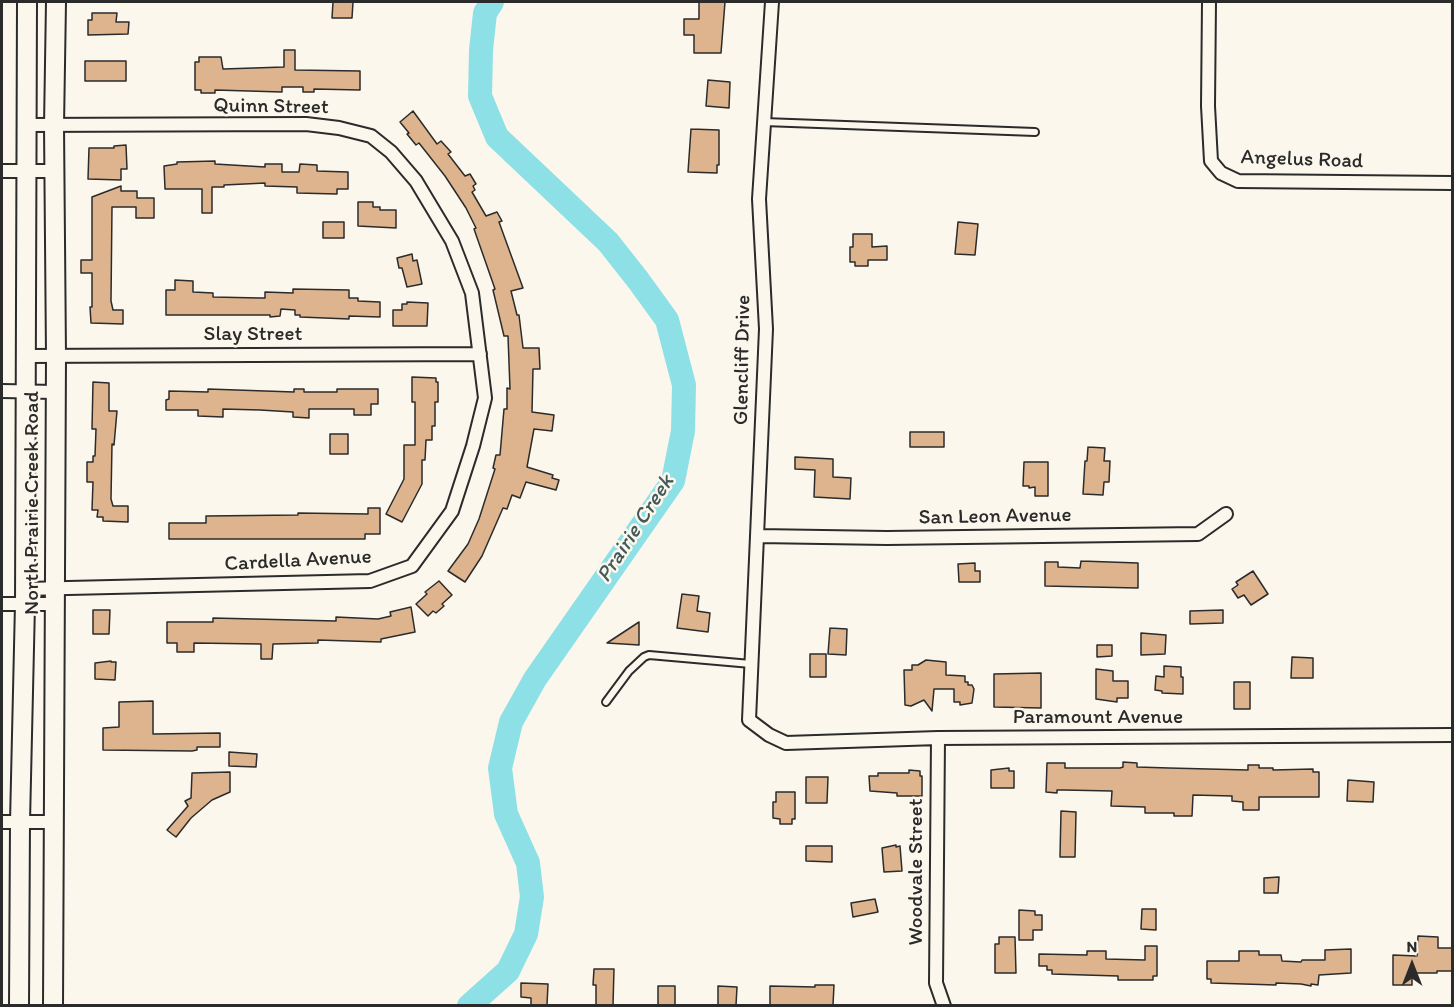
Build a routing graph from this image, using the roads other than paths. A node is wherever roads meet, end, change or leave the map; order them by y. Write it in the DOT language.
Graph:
graph roads {
  1 [pos="27,2"];
  2 [pos="56,2"];
  3 [pos="772,2"];
  4 [pos="1209,2"];
  5 [pos="764,122"];
  6 [pos="27,125"];
  7 [pos="54,126"];
  8 [pos="1035,132"];
  9 [pos="2,171"];
  10 [pos="27,171"];
  11 [pos="55,171"];
  12 [pos="1452,183"];
  13 [pos="480,354"];
  14 [pos="26,356"];
  15 [pos="56,356"];
  16 [pos="2,391"];
  17 [pos="26,391"];
  18 [pos="56,392"];
  19 [pos="1226,514"];
  20 [pos="758,536"];
  21 [pos="25,596"];
  22 [pos="55,596"];
  23 [pos="2,604"];
  24 [pos="752,664"];
  25 [pos="606,702"];
  26 [pos="749,720"];
  27 [pos="1452,735"];
  28 [pos="938,738"];
  29 [pos="2,822"];
  30 [pos="20,822"];
  31 [pos="53,822"];
  32 [pos="19,1005"];
  33 [pos="53,1005"];
  34 [pos="945,1005"];
  1 -- 6 [label="main road, North Prairie Creek Road"];
  2 -- 7 [label="main road, North Prairie Creek Road"];
  3 -- 5 [label="street, Glencliff Drive"];
  4 -- 12 [label="street, Angelus Road"];
  5 -- 8 [label="lane"];
  5 -- 20 [label="street, Glencliff Drive"];
  6 -- 7 [label="street, Quinn Street"];
  6 -- 10 [label="main road, North Prairie Creek Road"];
  7 -- 11 [label="main road, North Prairie Creek Road"];
  7 -- 13 [label="street, Quinn Street"];
  9 -- 10 [label="street"];
  10 -- 11 [label="street"];
  10 -- 14 [label="main road, North Prairie Creek Road"];
  11 -- 15 [label="main road, North Prairie Creek Road"];
  13 -- 15 [label="street, Slay Street"];
  13 -- 22 [label="street, Cardella Avenue"];
  14 -- 15 [label="street, Slay Street"];
  14 -- 17 [label="main road, North Prairie Creek Road"];
  15 -- 18 [label="main road, North Prairie Creek Road"];
  16 -- 17 [label="street"];
  17 -- 18 [label="street"];
  17 -- 21 [label="main road, North Prairie Creek Road"];
  18 -- 22 [label="main road, North Prairie Creek Road"];
  19 -- 20 [label="street, San Leon Avenue"];
  20 -- 24 [label="street, Glencliff Drive"];
  21 -- 22 [label="street, Cardella Avenue"];
  21 -- 23 [label="street, Cardella Avenue"];
  21 -- 30 [label="main road, North Prairie Creek Road"];
  22 -- 31 [label="main road, North Prairie Creek Road"];
  24 -- 25 [label="lane"];
  24 -- 26 [label="street, Glencliff Drive"];
  26 -- 28 [label="street, Paramount Avenue"];
  27 -- 28 [label="street, Paramount Avenue"];
  28 -- 34 [label="street, Woodvale Street"];
  29 -- 30 [label="street"];
  30 -- 31 [label="street"];
  30 -- 32 [label="main road, North Prairie Creek Road"];
  31 -- 33 [label="main road, North Prairie Creek Road"];
}
